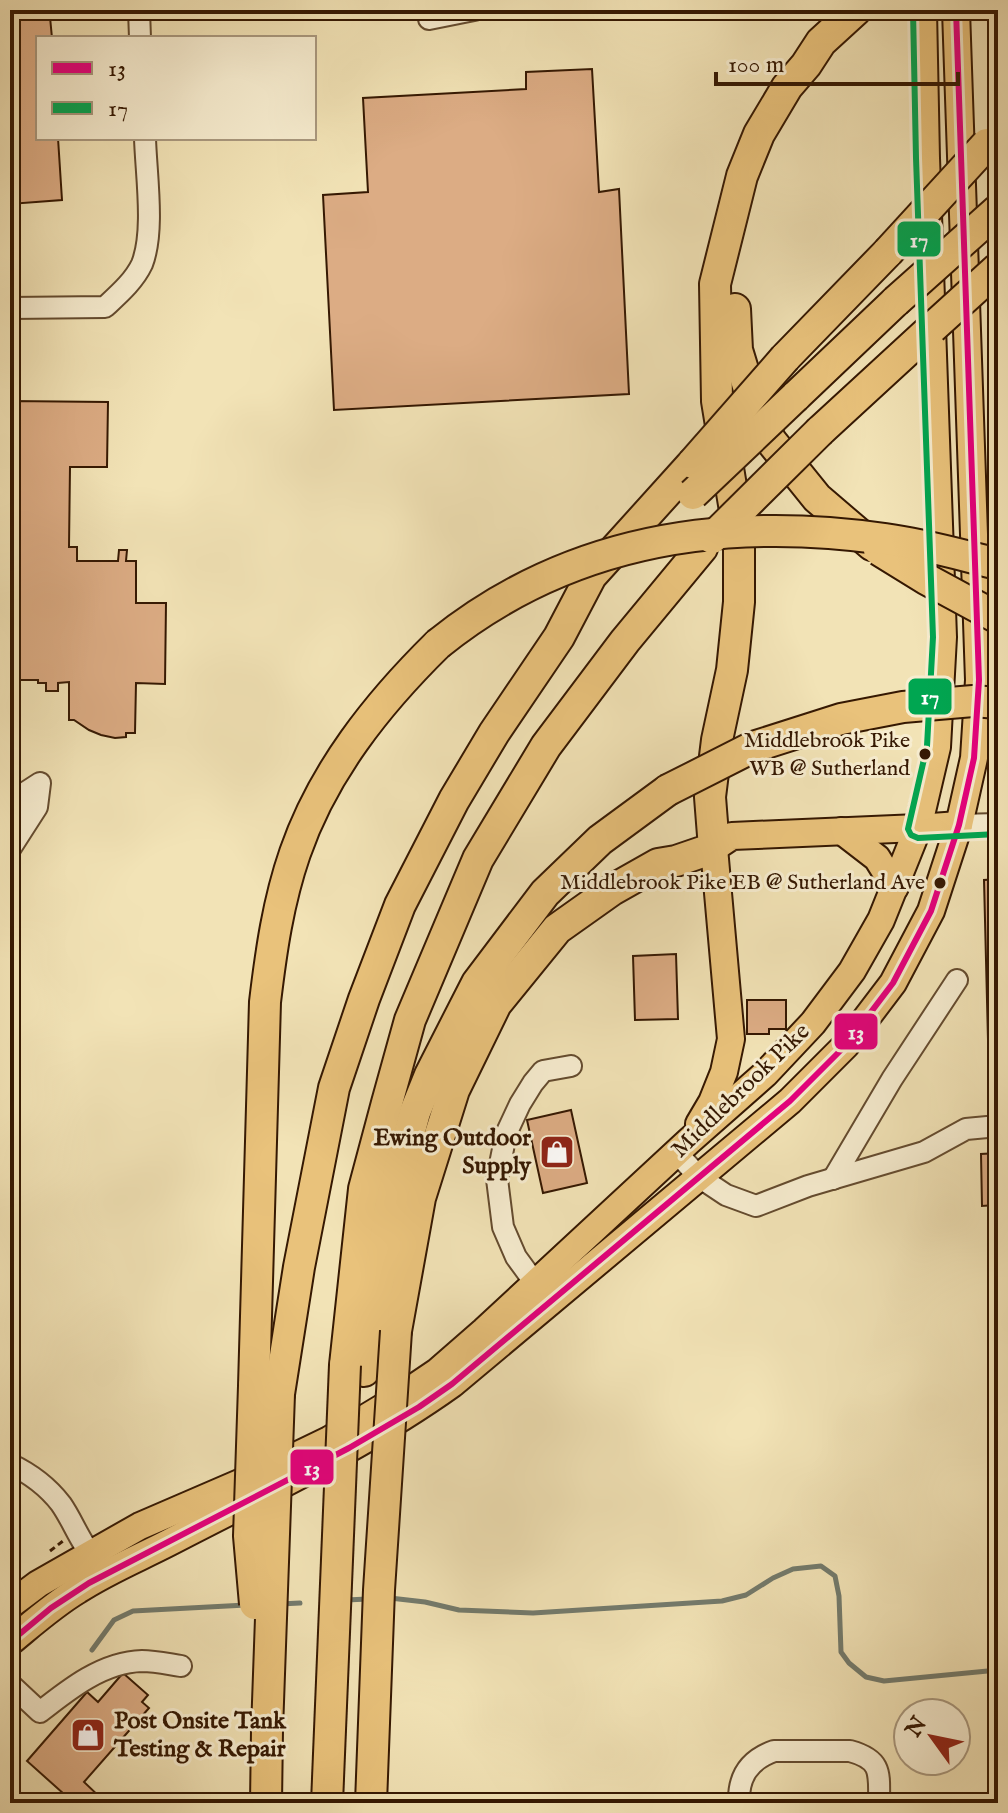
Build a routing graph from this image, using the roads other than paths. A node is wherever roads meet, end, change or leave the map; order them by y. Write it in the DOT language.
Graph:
graph roads {
  1 [pos="139,10"];
  2 [pos="429,10"];
  3 [pos="474,10"];
  4 [pos="923,10"];
  5 [pos="956,10"];
  6 [pos="864,14"];
  7 [pos="140,36"];
  8 [pos="993,138"];
  9 [pos="145,140"];
  10 [pos="998,210"];
  11 [pos="728,227"];
  12 [pos="998,268"];
  13 [pos="998,279"];
  14 [pos="10,308"];
  15 [pos="932,328"];
  16 [pos="998,564"];
  17 [pos="998,618"];
  18 [pos="559,637"];
  19 [pos="998,703"];
  20 [pos="10,814"];
  21 [pos="998,824"];
  22 [pos="959,825"];
  23 [pos="918,828"];
  24 [pos="842,831"];
  25 [pos="714,848"];
  26 [pos="10,849"];
  27 [pos="895,887"];
  28 [pos="957,980"];
  29 [pos="571,1066"];
  30 [pos="765,1074"];
  31 [pos="998,1126"];
  32 [pos="683,1147"];
  33 [pos="699,1177"];
  34 [pos="833,1179"];
  35 [pos="543,1292"];
  36 [pos="354,1368"];
  37 [pos="266,1390"];
  38 [pos="10,1464"];
  39 [pos="89,1554"];
  40 [pos="109,1571"];
  41 [pos="10,1605"];
  42 [pos="10,1642"];
  43 [pos="181,1666"];
  44 [pos="10,1684"];
  45 [pos="266,1803"];
  46 [pos="327,1803"];
  47 [pos="371,1803"];
  48 [pos="739,1803"];
  49 [pos="879,1803"];
  1 -- 7 [label="street"];
  2 -- 3 [label="street"];
  4 -- 23 [label="main road, Middlebrook Pike"];
  5 -- 22 [label="main road, Middlebrook Pike"];
  6 -- 11 [label="highway"];
  8 -- 18 [label="highway, bridge"];
  9 -- 14 [label="street"];
  10 -- 18 [label="highway, bridge"];
  11 -- 17 [label="highway, bridge"];
  11 -- 25 [label="highway"];
  12 -- 15 [label="highway, bridge"];
  13 -- 15 [label="highway, bridge"];
  15 -- 36 [label="highway, bridge"];
  16 -- 37 [label="highway, bridge"];
  18 -- 37 [label="highway"];
  19 -- 36 [label="highway, bridge"];
  20 -- 26 [label="street"];
  21 -- 22 [label="street"];
  22 -- 23 [label="main road"];
  22 -- 33 [label="main road, Middlebrook Pike"];
  23 -- 24 [label="main road"];
  23 -- 27 [label="main road, Middlebrook Pike"];
  24 -- 25 [label="main road"];
  24 -- 27 [label="main road"];
  25 -- 32 [label="main road"];
  25 -- 47 [label="highway, bridge"];
  27 -- 30 [label="main road, Middlebrook Pike"];
  28 -- 34 [label="street"];
  29 -- 35 [label="street"];
  30 -- 32 [label="main road, Middlebrook Pike"];
  30 -- 33 [label="main road"];
  31 -- 34 [label="street"];
  32 -- 33 [label="street"];
  32 -- 35 [label="main road, Middlebrook Pike"];
  33 -- 34 [label="street"];
  33 -- 35 [label="main road, Middlebrook Pike"];
  35 -- 39 [label="main road, Middlebrook Pike"];
  35 -- 40 [label="main road, Middlebrook Pike"];
  36 -- 46 [label="highway, bridge"];
  37 -- 45 [label="highway, bridge"];
  38 -- 39 [label="street"];
  39 -- 40 [label="street"];
  39 -- 41 [label="main road, Middlebrook Pike"];
  40 -- 42 [label="main road, Middlebrook Pike"];
  43 -- 44 [label="street"];
  48 -- 49 [label="street"];
}
